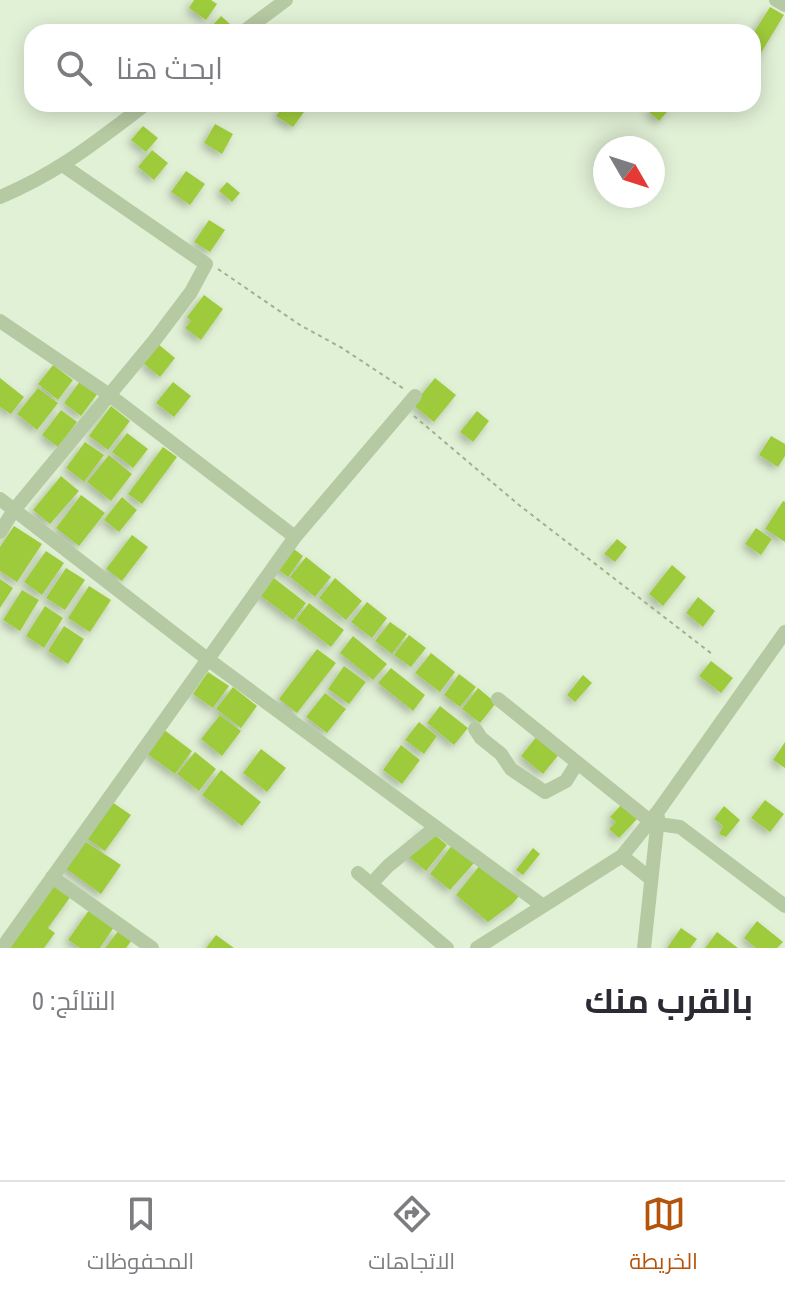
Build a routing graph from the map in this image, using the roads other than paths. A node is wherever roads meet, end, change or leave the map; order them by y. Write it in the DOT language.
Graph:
graph roads {
  1 [pos="286,0"];
  2 [pos="776,0"];
  3 [pos="785,5"];
  4 [pos="254,24"];
  5 [pos="135,112"];
  6 [pos="64,166"];
  7 [pos="0,197"];
  8 [pos="0,321"];
  9 [pos="108,394"];
  10 [pos="415,396"];
  11 [pos="0,499"];
  12 [pos="14,510"];
  13 [pos="0,532"];
  14 [pos="295,537"];
  15 [pos="785,632"];
  16 [pos="206,658"];
  17 [pos="498,699"];
  18 [pos="475,729"];
  19 [pos="577,763"];
  20 [pos="656,818"];
  21 [pos="436,827"];
  22 [pos="622,856"];
  23 [pos="358,873"];
  24 [pos="52,877"];
  25 [pos="651,879"];
  26 [pos="372,883"];
  27 [pos="543,906"];
  28 [pos="785,906"];
  29 [pos="2,948"];
  30 [pos="152,948"];
  31 [pos="447,948"];
  32 [pos="477,948"];
  33 [pos="644,948"];
  1 -- 4 [label="street"];
  2 -- 3 [label="street"];
  5 -- 6 [label="street"];
  6 -- 7 [label="street"];
  6 -- 9 [label="street"];
  8 -- 9 [label="street"];
  9 -- 12 [label="street"];
  9 -- 14 [label="street"];
  10 -- 14 [label="street"];
  11 -- 12 [label="street"];
  12 -- 13 [label="street"];
  12 -- 16 [label="street"];
  14 -- 16 [label="street"];
  15 -- 20 [label="street"];
  16 -- 21 [label="street"];
  16 -- 24 [label="street"];
  17 -- 19 [label="street"];
  18 -- 19 [label="street"];
  19 -- 20 [label="street"];
  20 -- 22 [label="street"];
  20 -- 25 [label="street"];
  20 -- 28 [label="street"];
  21 -- 26 [label="street"];
  21 -- 27 [label="street"];
  22 -- 25 [label="street"];
  22 -- 27 [label="street"];
  23 -- 26 [label="street"];
  24 -- 29 [label="street"];
  24 -- 30 [label="street"];
  25 -- 33 [label="street"];
  26 -- 31 [label="street"];
  27 -- 32 [label="street"];
}
